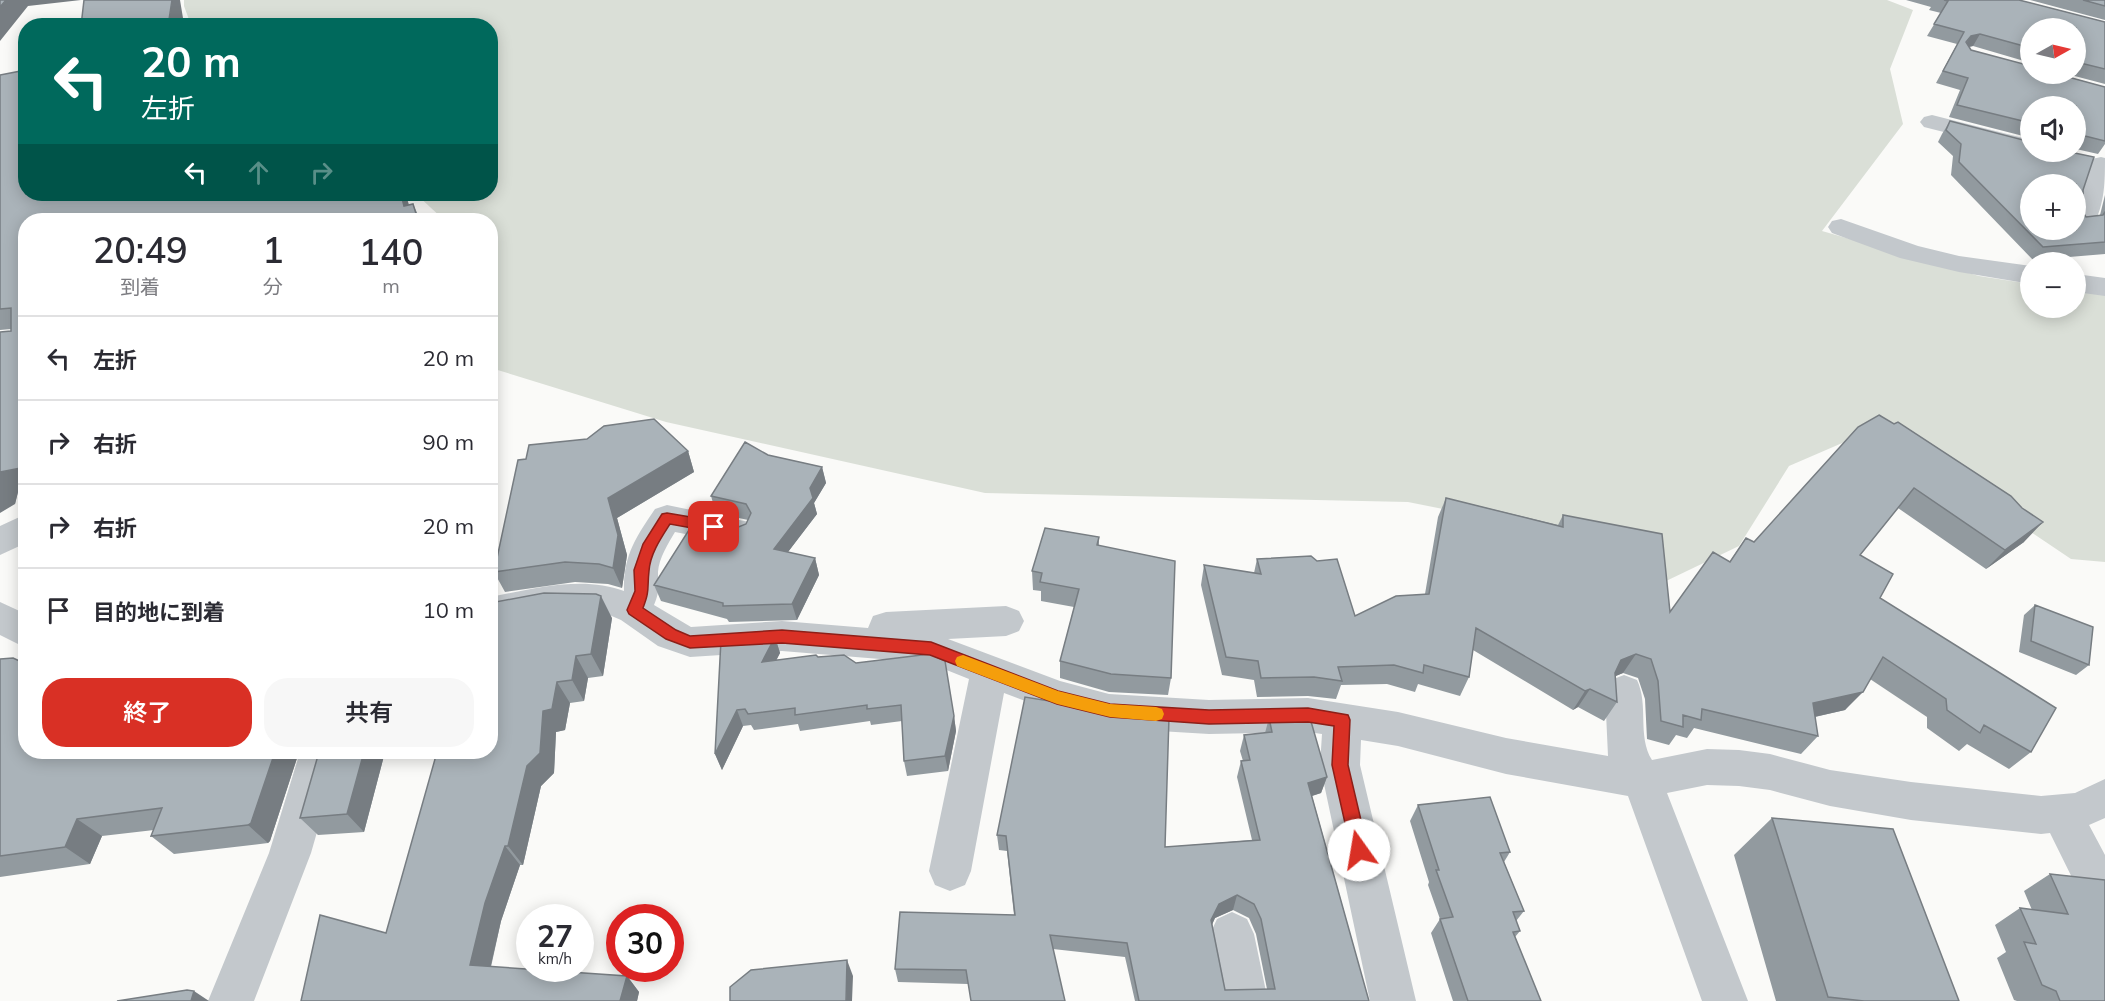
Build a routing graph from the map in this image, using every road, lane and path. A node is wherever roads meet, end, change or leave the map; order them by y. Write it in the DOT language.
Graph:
graph roads {
  1 [pos="1932,122"];
  2 [pos="2020,144"];
  3 [pos="2096,163"];
  4 [pos="2086,210"];
  5 [pos="1841,227"];
  6 [pos="2020,273"];
  7 [pos="2086,284"];
  8 [pos="2105,287"];
  9 [pos="737,531"];
  10 [pos="18,532"];
  11 [pos="0,542"];
  12 [pos="498,610"];
  13 [pos="634,610"];
  14 [pos="0,617"];
  15 [pos="1006,621"];
  16 [pos="18,628"];
  17 [pos="832,640"];
  18 [pos="988,672"];
  19 [pos="1624,691"];
  20 [pos="1342,720"];
  21 [pos="318,759"];
  22 [pos="1642,780"];
  23 [pos="2105,798"];
  24 [pos="2062,814"];
  25 [pos="950,871"];
  26 [pos="2105,899"];
  27 [pos="1233,934"];
  28 [pos="231,1001"];
  29 [pos="1245,1001"];
  30 [pos="1393,1001"];
  31 [pos="1725,1001"];
  1 -- 2 [label="street"];
  3 -- 4 [label="street"];
  5 -- 6 [label="street"];
  7 -- 8 [label="street"];
  9 -- 13 [label="street"];
  10 -- 11 [label="street"];
  12 -- 13 [label="street"];
  13 -- 17 [label="street"];
  14 -- 16 [label="street"];
  15 -- 17 [label="street"];
  17 -- 18 [label="street"];
  18 -- 20 [label="street"];
  18 -- 25 [label="street"];
  19 -- 22 [label="street"];
  20 -- 22 [label="street"];
  20 -- 30 [label="street"];
  21 -- 28 [label="street"];
  22 -- 24 [label="street"];
  22 -- 31 [label="street"];
  23 -- 24 [label="street"];
  24 -- 26 [label="street"];
  27 -- 29 [label="street"];
}
